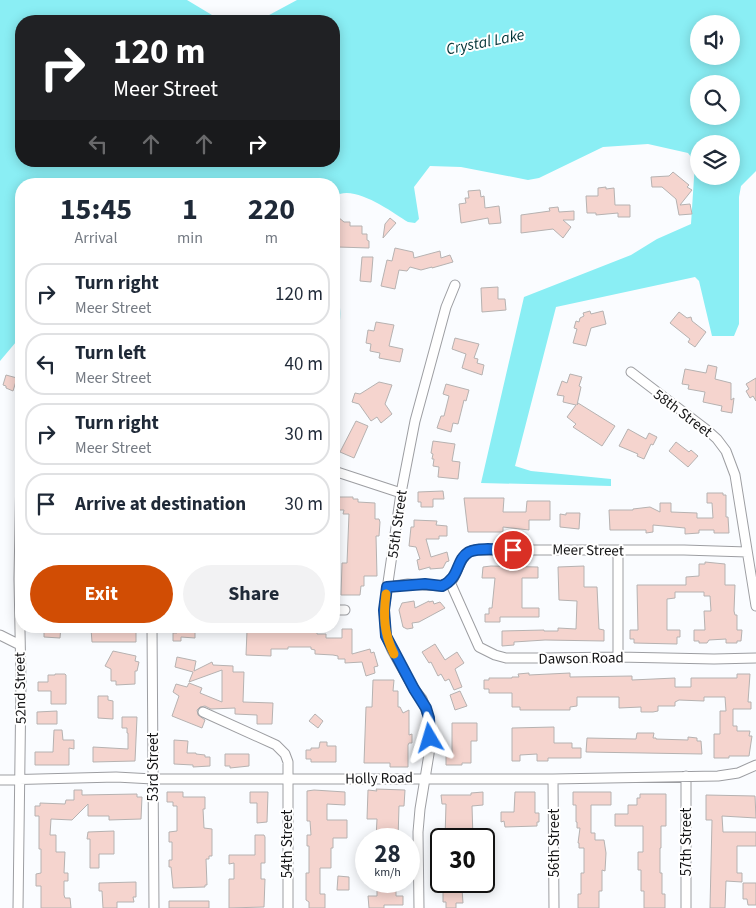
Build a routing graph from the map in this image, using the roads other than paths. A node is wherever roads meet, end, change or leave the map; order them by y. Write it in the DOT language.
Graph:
graph roads {
  1 [pos="455,285"];
  2 [pos="631,372"];
  3 [pos="340,473"];
  4 [pos="401,493"];
  5 [pos="618,551"];
  6 [pos="747,552"];
  7 [pos="450,582"];
  8 [pos="387,587"];
  9 [pos="756,606"];
  10 [pos="340,610"];
  11 [pos="345,610"];
  12 [pos="20,633"];
  13 [pos="152,633"];
  14 [pos="0,635"];
  15 [pos="20,645"];
  16 [pos="618,657"];
  17 [pos="756,658"];
  18 [pos="203,712"];
  19 [pos="756,765"];
  20 [pos="686,776"];
  21 [pos="425,778"];
  22 [pos="20,779"];
  23 [pos="154,779"];
  24 [pos="287,779"];
  25 [pos="553,779"];
  26 [pos="0,780"];
  27 [pos="18,908"];
  28 [pos="154,908"];
  29 [pos="288,908"];
  30 [pos="419,908"];
  31 [pos="554,908"];
  32 [pos="686,908"];
  1 -- 4 [label="street, 55th Street"];
  2 -- 6 [label="street, 58th Street"];
  3 -- 4 [label="street"];
  4 -- 8 [label="street, 55th Street"];
  5 -- 6 [label="street, Meer Street"];
  5 -- 7 [label="street, Meer Street"];
  5 -- 16 [label="street"];
  6 -- 9 [label="street, 58th Street"];
  7 -- 8 [label="street"];
  7 -- 16 [label="street, Dawson Road"];
  8 -- 21 [label="street, 55th Street"];
  10 -- 11 [label="street"];
  12 -- 15 [label="street, 52nd Street"];
  13 -- 23 [label="street, 53rd Street"];
  14 -- 15 [label="street"];
  15 -- 22 [label="street, 52nd Street"];
  16 -- 17 [label="street, Dawson Road"];
  18 -- 24 [label="street, 54th Street"];
  19 -- 20 [label="street, Holly Road"];
  20 -- 25 [label="street, Holly Road"];
  20 -- 32 [label="street, 57th Street"];
  21 -- 24 [label="street, Holly Road"];
  21 -- 25 [label="street, Holly Road"];
  21 -- 30 [label="street, 55th Street"];
  22 -- 23 [label="street, Holly Road"];
  22 -- 26 [label="street, Holly Road"];
  22 -- 27 [label="street, 52nd Street"];
  23 -- 24 [label="street, Holly Road"];
  23 -- 28 [label="street, 53rd Street"];
  24 -- 29 [label="street, 54th Street"];
  25 -- 31 [label="street, 56th Street"];
}
